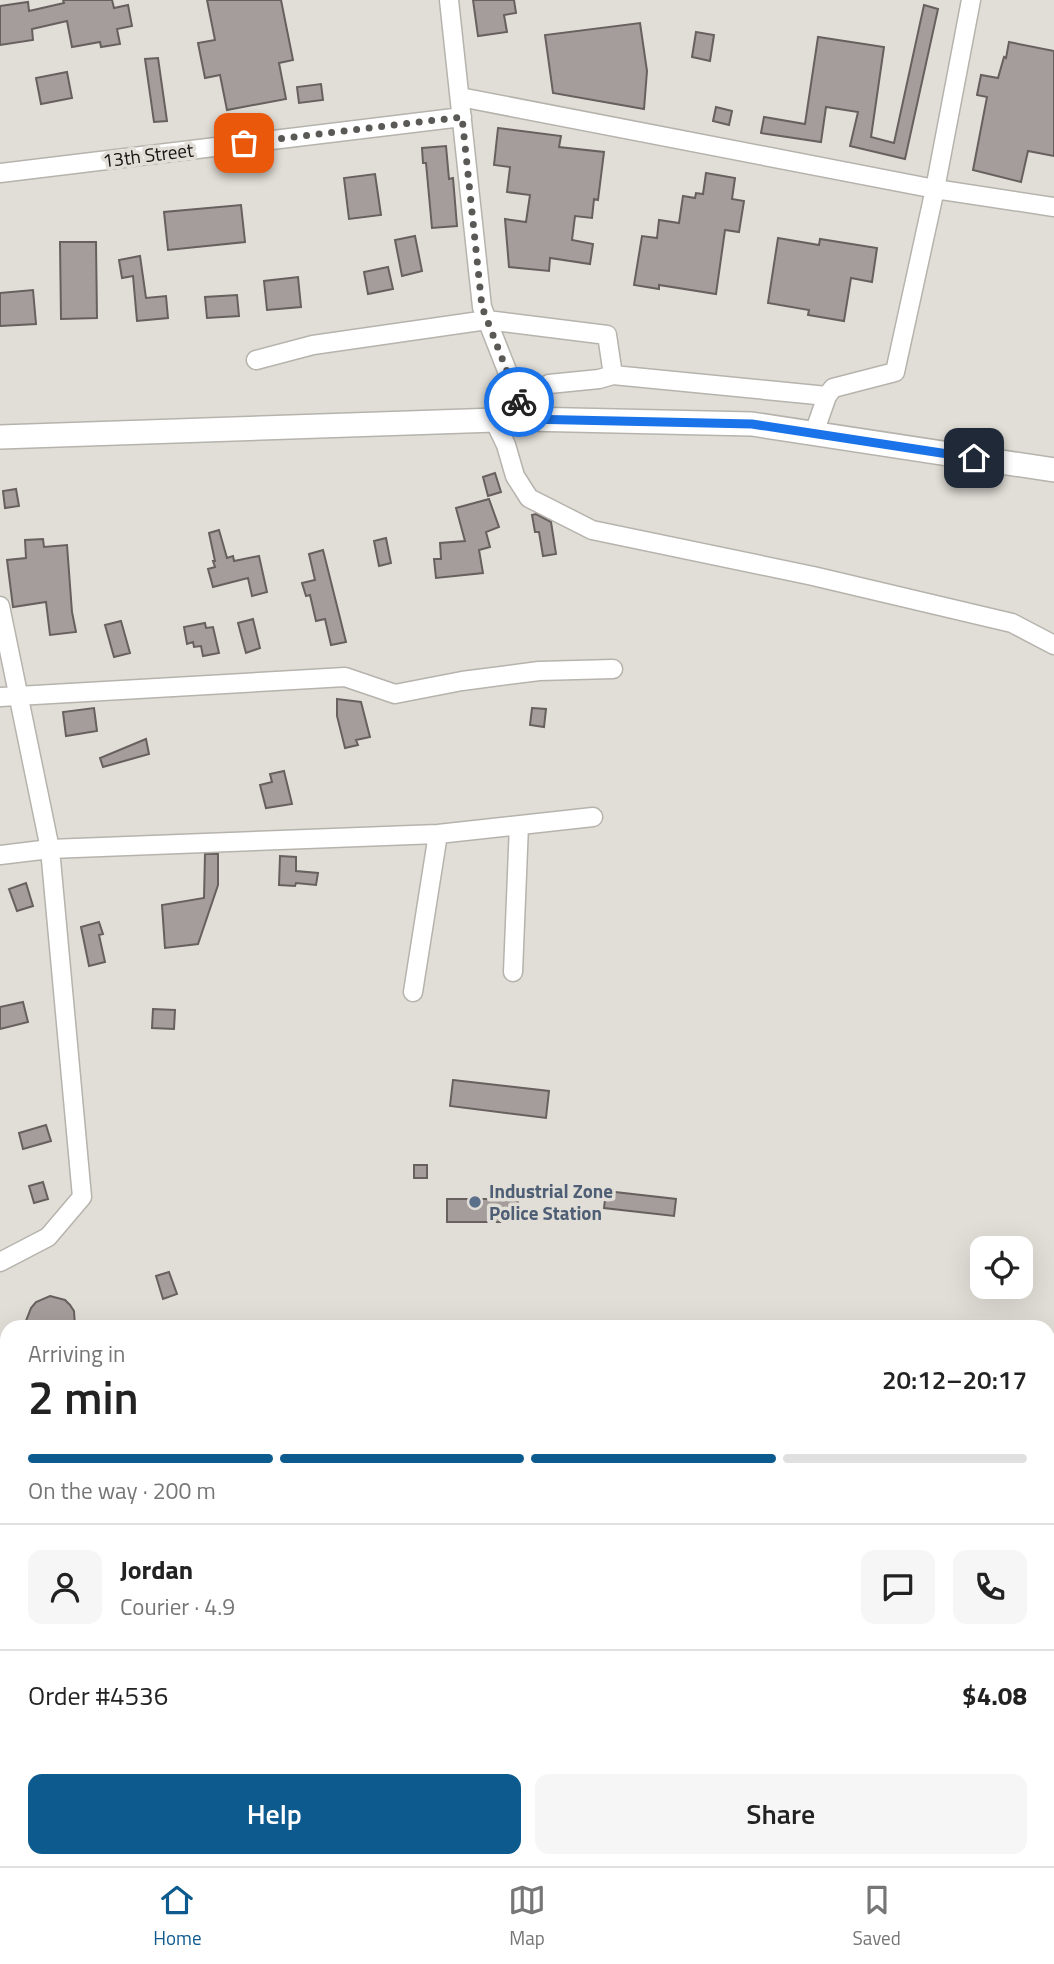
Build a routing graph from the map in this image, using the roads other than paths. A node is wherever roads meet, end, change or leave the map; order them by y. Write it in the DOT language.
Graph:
graph roads {
  1 [pos="449,0"];
  2 [pos="971,0"];
  3 [pos="460,97"];
  4 [pos="462,117"];
  5 [pos="0,173"];
  6 [pos="935,189"];
  7 [pos="1054,207"];
  8 [pos="487,320"];
  9 [pos="256,359"];
  10 [pos="613,375"];
  11 [pos="827,396"];
  12 [pos="522,409"];
  13 [pos="494,420"];
  14 [pos="814,433"];
  15 [pos="0,437"];
  16 [pos="1054,470"];
  17 [pos="0,606"];
  18 [pos="1054,645"];
  19 [pos="612,669"];
  20 [pos="9,696"];
  21 [pos="593,817"];
  22 [pos="519,825"];
  23 [pos="438,834"];
  24 [pos="50,849"];
  25 [pos="0,855"];
  26 [pos="513,972"];
  27 [pos="413,992"];
  28 [pos="0,1262"];
  1 -- 3 [label="street"];
  2 -- 6 [label="street"];
  3 -- 4 [label="street"];
  3 -- 6 [label="street"];
  4 -- 5 [label="street, 13th Street"];
  4 -- 8 [label="street"];
  6 -- 7 [label="street"];
  6 -- 11 [label="street"];
  8 -- 9 [label="street"];
  8 -- 10 [label="street"];
  8 -- 12 [label="street"];
  10 -- 11 [label="street"];
  10 -- 12 [label="street"];
  11 -- 14 [label="street"];
  12 -- 13 [label="main road"];
  12 -- 14 [label="main road"];
  13 -- 15 [label="main road"];
  13 -- 18 [label="street"];
  14 -- 16 [label="main road"];
  17 -- 20 [label="street"];
  19 -- 20 [label="street"];
  20 -- 24 [label="street"];
  21 -- 22 [label="street"];
  22 -- 23 [label="street"];
  22 -- 26 [label="street"];
  23 -- 24 [label="street"];
  23 -- 27 [label="street"];
  24 -- 25 [label="street"];
  24 -- 28 [label="street"];
}
